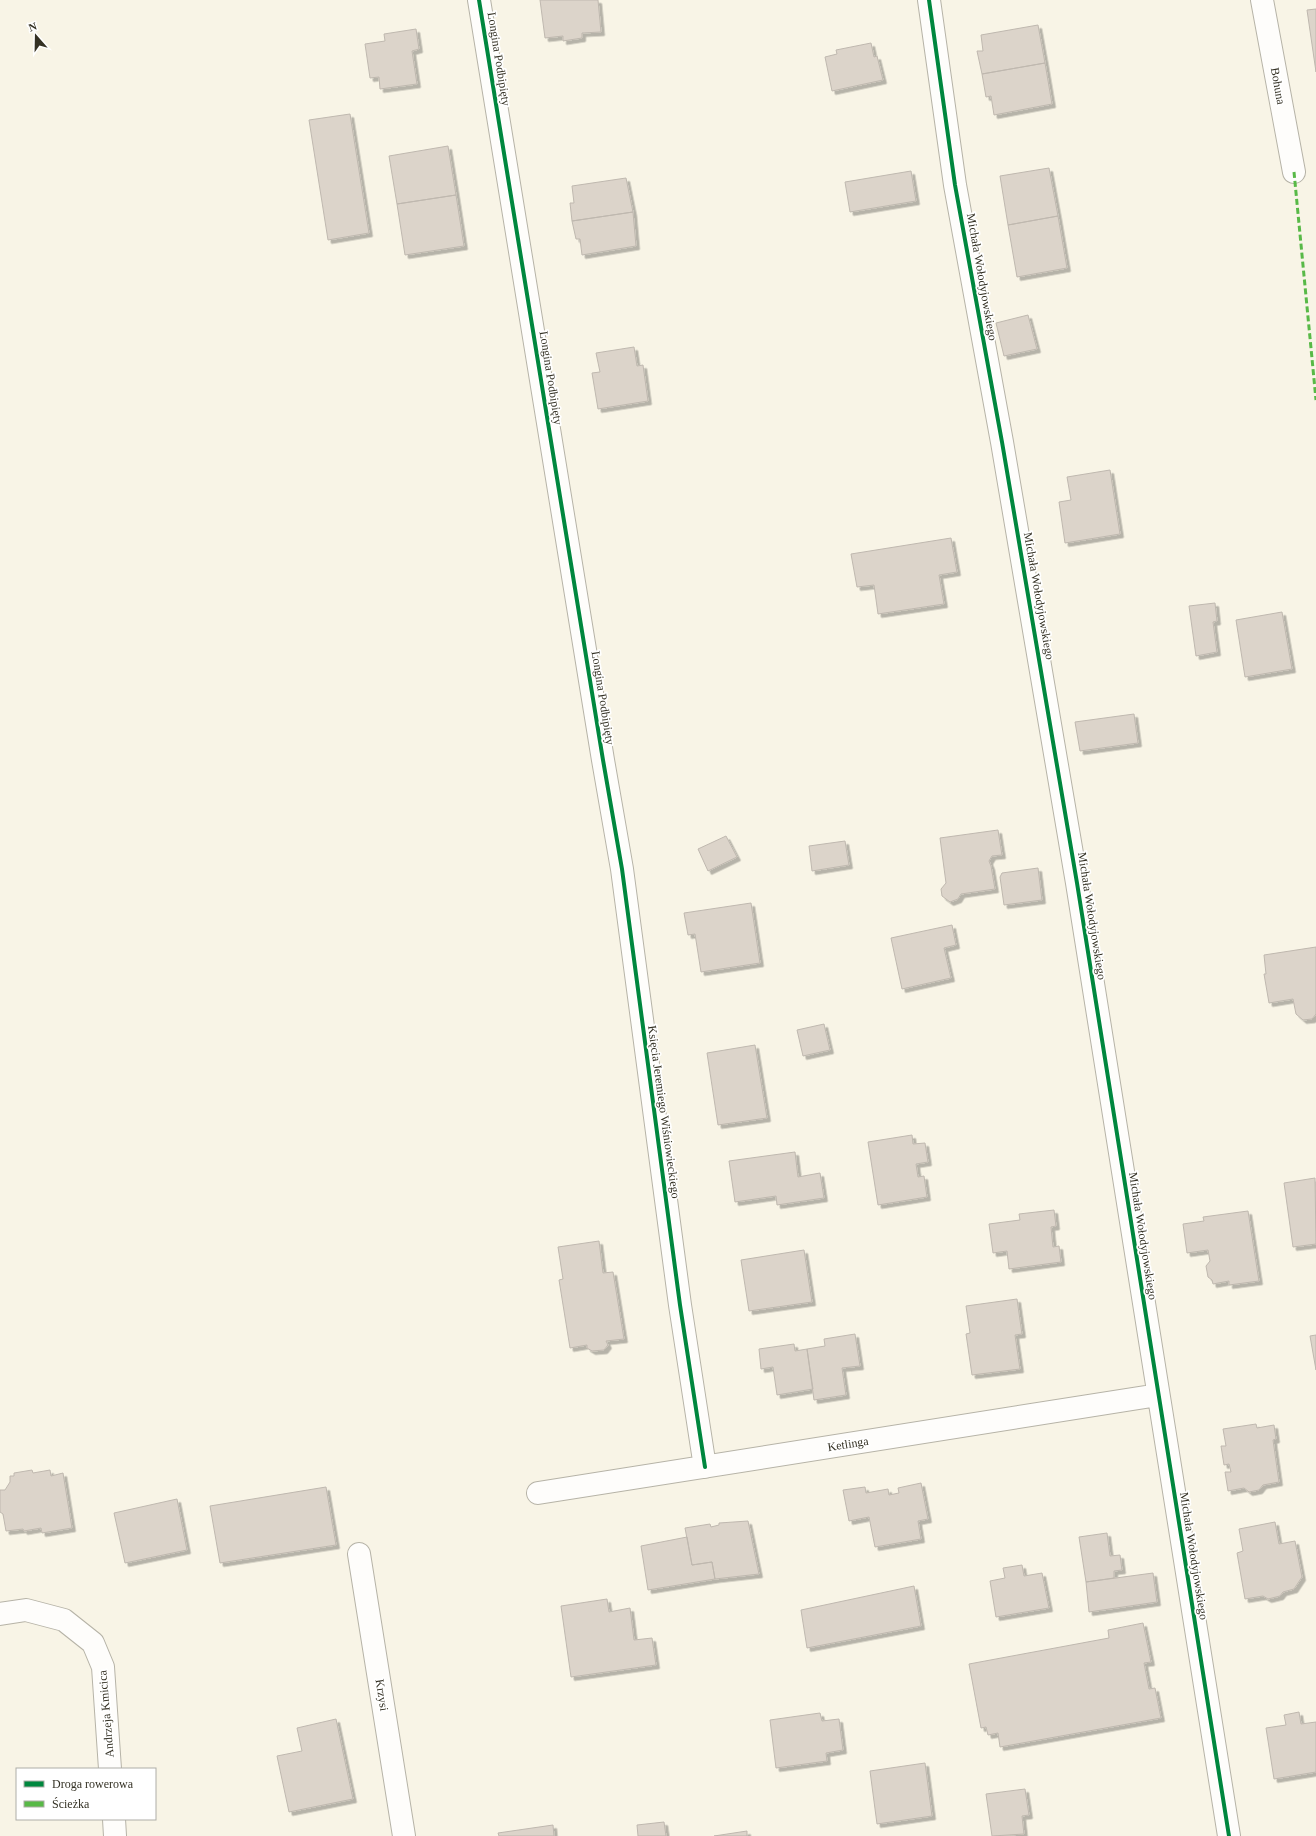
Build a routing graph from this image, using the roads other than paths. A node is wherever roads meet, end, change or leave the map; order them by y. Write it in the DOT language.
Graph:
graph roads {
  1 [pos="479,0"];
  2 [pos="929,0"];
  3 [pos="1262,0"];
  4 [pos="1294,172"];
  5 [pos="603,760"];
  6 [pos="1158,1395"];
  7 [pos="705,1467"];
  8 [pos="538,1493"];
  9 [pos="359,1554"];
  10 [pos="0,1614"];
  11 [pos="110,1768"];
  12 [pos="114,1820"];
  13 [pos="116,1836"];
  14 [pos="404,1836"];
  15 [pos="1229,1836"];
  1 -- 5 [label="street, Longina Podbipięty"];
  2 -- 6 [label="street, Michała Wołodyjowskiego"];
  3 -- 4 [label="street, Bohuna"];
  5 -- 7 [label="street, Księcia Jeremiego Wiśniowieckiego"];
  6 -- 7 [label="street, Ketlinga"];
  6 -- 15 [label="street, Michała Wołodyjowskiego"];
  7 -- 8 [label="street, Ketlinga"];
  9 -- 14 [label="street, Krzysi"];
  10 -- 11 [label="street, Andrzeja Kmicica"];
  12 -- 13 [label="street"];
}
